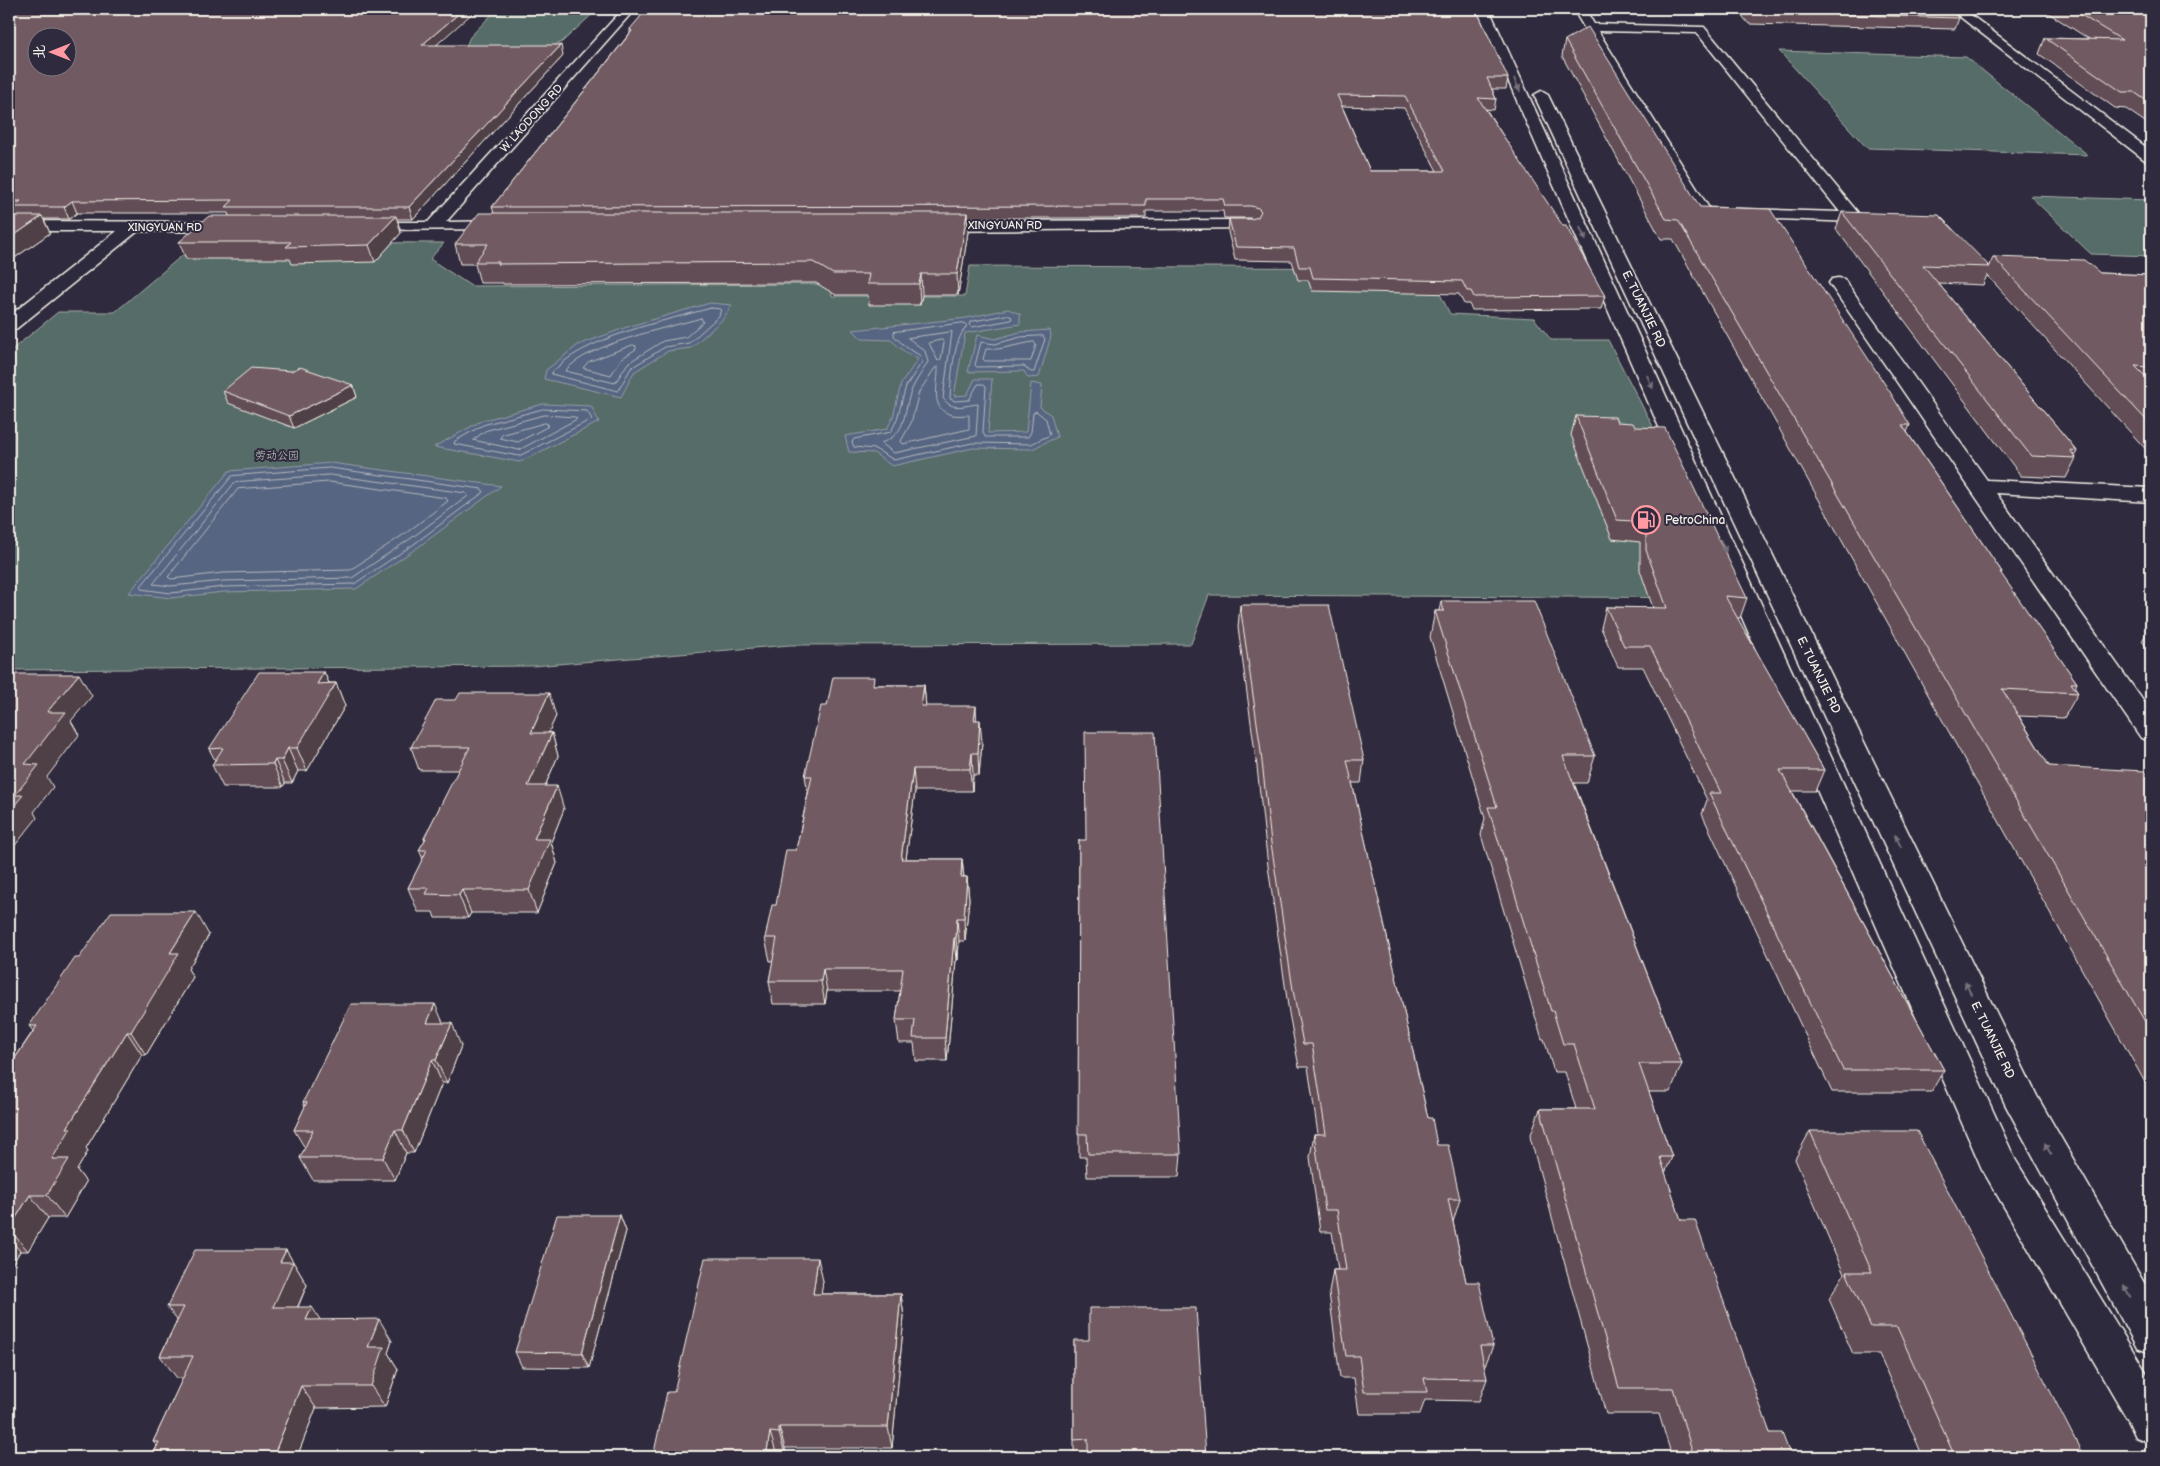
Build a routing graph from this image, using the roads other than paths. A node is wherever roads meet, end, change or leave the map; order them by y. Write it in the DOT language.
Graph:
graph roads {
  1 [pos="629,9"];
  2 [pos="1483,9"];
  3 [pos="1500,9"];
  4 [pos="1579,9"];
  5 [pos="1956,9"];
  6 [pos="1590,27"];
  7 [pos="2151,158"];
  8 [pos="1250,225"];
  9 [pos="9,226"];
  10 [pos="433,226"];
  11 [pos="523,226"];
  12 [pos="911,226"];
  13 [pos="133,227"];
  14 [pos="252,227"];
  15 [pos="342,227"];
  16 [pos="1838,283"];
  17 [pos="9,325"];
  18 [pos="1980,486"];
  19 [pos="2151,495"];
  20 [pos="2151,732"];
  21 [pos="2151,1334"];
  22 [pos="2151,1422"];
  1 -- 10 [label="street, W. LAODONG RD"];
  2 -- 22 [label="street, one-way"];
  21 -- 3 [label="street, E. TUANJIE RD, one-way"];
  4 -- 6 [label="street"];
  5 -- 7 [label="street"];
  6 -- 6 [label="street"];
  8 -- 12 [label="street, XINGYUAN RD"];
  9 -- 13 [label="street, XINGYUAN RD"];
  10 -- 11 [label="street"];
  10 -- 15 [label="street"];
  13 -- 14 [label="street, XINGYUAN RD"];
  13 -- 17 [label="street"];
  16 -- 18 [label="street"];
  18 -- 19 [label="street"];
  18 -- 20 [label="street"];
}
